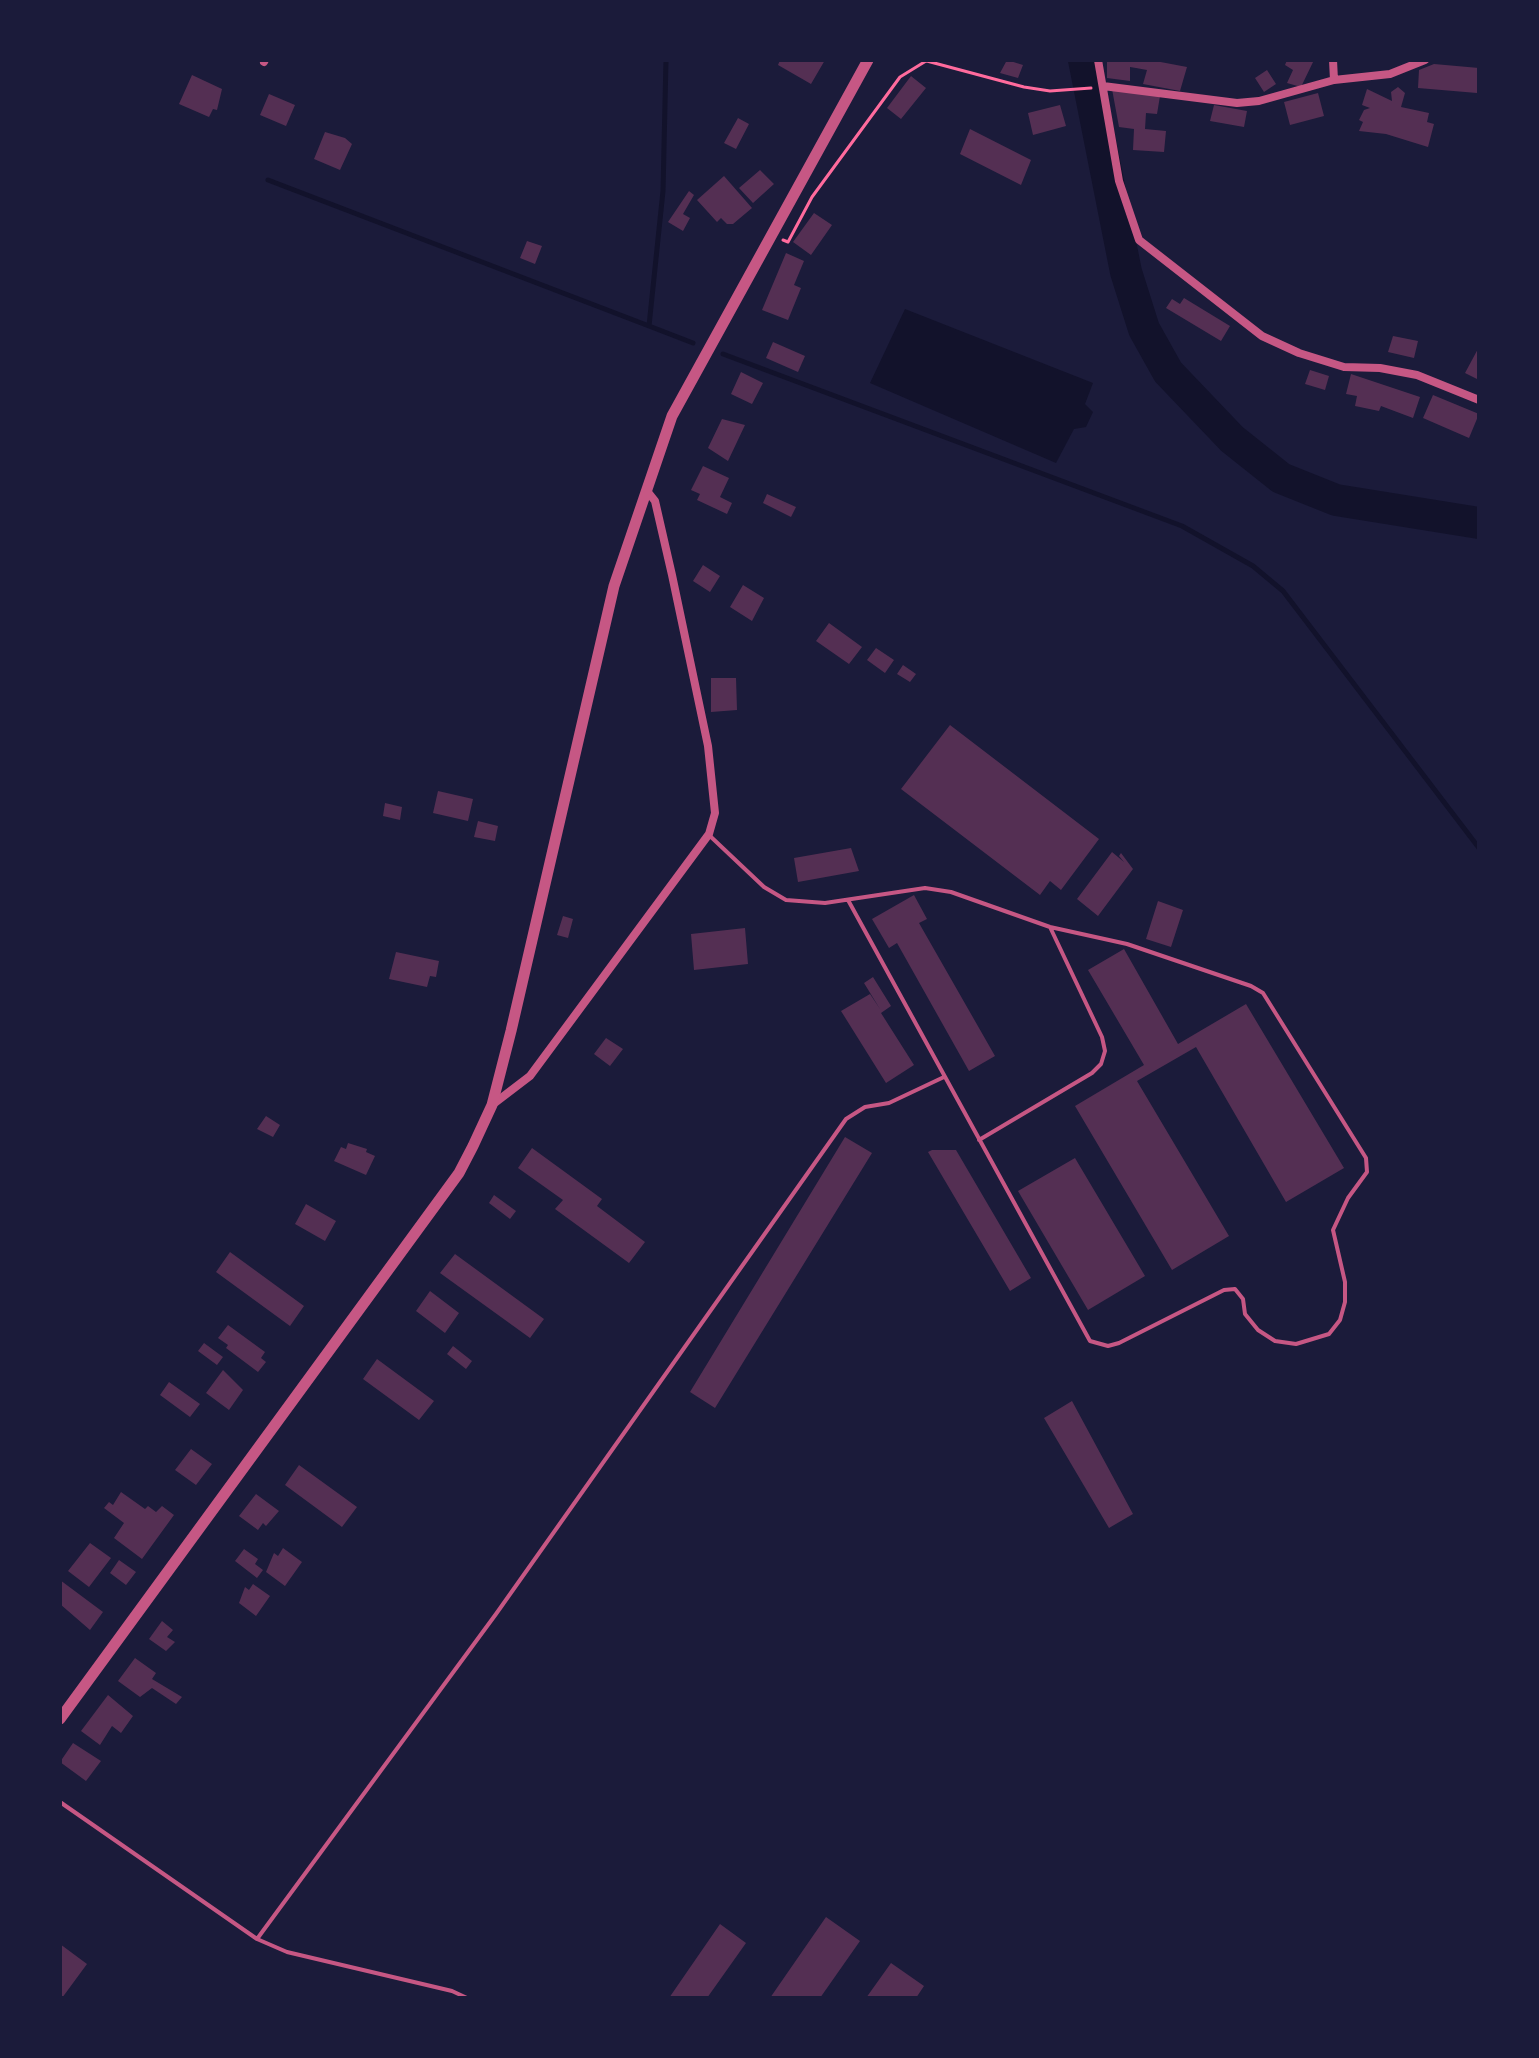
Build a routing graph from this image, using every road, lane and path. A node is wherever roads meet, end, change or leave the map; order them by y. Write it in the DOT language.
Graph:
graph roads {
  1 [pos="868,60"];
  2 [pos="925,60"];
  3 [pos="1098,60"];
  4 [pos="1333,60"];
  5 [pos="1425,60"];
  6 [pos="1334,80"];
  7 [pos="1103,86"];
  8 [pos="1076,90"];
  9 [pos="770,234"];
  10 [pos="1479,400"];
  11 [pos="647,491"];
  12 [pos="709,834"];
  13 [pos="848,900"];
  14 [pos="1050,927"];
  15 [pos="944,1077"];
  16 [pos="492,1105"];
  17 [pos="979,1140"];
  18 [pos="60,1719"];
  19 [pos="60,1802"];
  20 [pos="257,1939"];
  21 [pos="467,1998"];
  1 -- 9 [label="street"];
  2 -- 8 [label="path"];
  2 -- 9 [label="path"];
  3 -- 7 [label="street"];
  4 -- 6 [label="street"];
  5 -- 6 [label="street"];
  6 -- 7 [label="street"];
  7 -- 10 [label="street"];
  9 -- 11 [label="street"];
  11 -- 12 [label="street"];
  11 -- 16 [label="street"];
  12 -- 13 [label="lane"];
  12 -- 16 [label="street"];
  13 -- 14 [label="lane"];
  13 -- 15 [label="lane"];
  14 -- 17 [label="lane"];
  14 -- 17 [label="lane"];
  15 -- 17 [label="lane"];
  15 -- 20 [label="lane"];
  16 -- 18 [label="street"];
  19 -- 20 [label="lane"];
  20 -- 21 [label="lane"];
}
